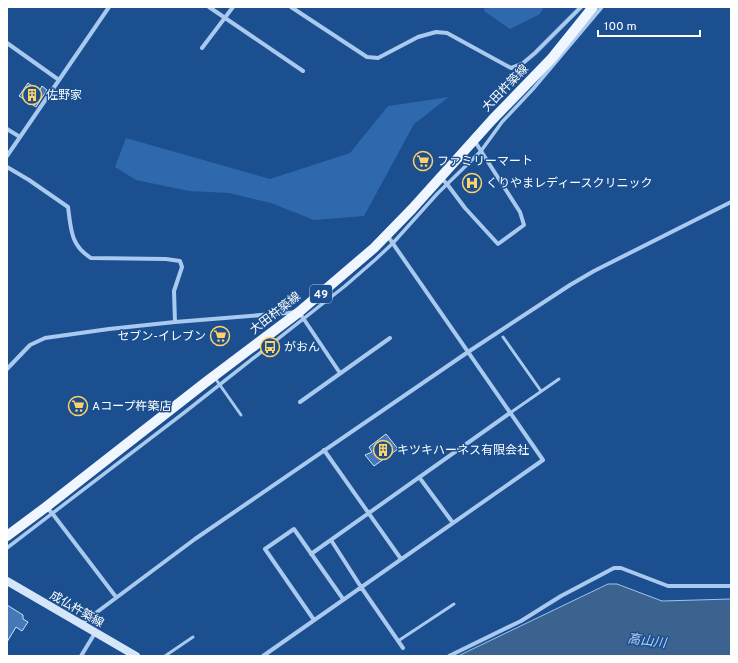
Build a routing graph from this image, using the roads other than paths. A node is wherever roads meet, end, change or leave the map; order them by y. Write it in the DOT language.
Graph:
graph roads {
  1 [pos="109,7"];
  2 [pos="209,7"];
  3 [pos="233,7"];
  4 [pos="290,7"];
  5 [pos="581,7"];
  6 [pos="593,7"];
  7 [pos="602,7"];
  8 [pos="226,18"];
  9 [pos="7,42"];
  10 [pos="202,48"];
  11 [pos="303,71"];
  12 [pos="59,80"];
  13 [pos="7,129"];
  14 [pos="20,137"];
  15 [pos="474,140"];
  16 [pos="481,151"];
  17 [pos="7,156"];
  18 [pos="7,167"];
  19 [pos="444,180"];
  20 [pos="731,202"];
  21 [pos="390,239"];
  22 [pos="301,316"];
  23 [pos="175,322"];
  24 [pos="503,337"];
  25 [pos="390,338"];
  26 [pos="468,352"];
  27 [pos="7,369"];
  28 [pos="340,373"];
  29 [pos="559,379"];
  30 [pos="217,380"];
  31 [pos="541,391"];
  32 [pos="300,402"];
  33 [pos="510,413"];
  34 [pos="241,415"];
  35 [pos="324,450"];
  36 [pos="419,477"];
  37 [pos="49,510"];
  38 [pos="368,513"];
  39 [pos="453,523"];
  40 [pos="7,536"];
  41 [pos="331,540"];
  42 [pos="7,548"];
  43 [pos="311,554"];
  44 [pos="401,559"];
  45 [pos="7,581"];
  46 [pos="731,586"];
  47 [pos="361,587"];
  48 [pos="116,597"];
  49 [pos="343,599"];
  50 [pos="454,604"];
  51 [pos="314,620"];
  52 [pos="80,624"];
  53 [pos="95,633"];
  54 [pos="193,637"];
  55 [pos="398,641"];
  56 [pos="403,648"];
  57 [pos="81,656"];
  58 [pos="136,656"];
  59 [pos="165,656"];
  60 [pos="263,656"];
  61 [pos="450,656"];
  1 -- 12 [label="street"];
  2 -- 8 [label="street"];
  3 -- 8 [label="street"];
  4 -- 5 [label="street"];
  6 -- 15 [label="main road, 大田杵築線 / 49"];
  7 -- 16 [label="street"];
  8 -- 10 [label="street"];
  8 -- 11 [label="street"];
  9 -- 12 [label="street"];
  12 -- 14 [label="street"];
  13 -- 14 [label="street"];
  14 -- 17 [label="street"];
  15 -- 16 [label="street"];
  15 -- 19 [label="main road, 大田杵築線 / 49"];
  16 -- 19 [label="street"];
  16 -- 19 [label="street"];
  18 -- 23 [label="street"];
  19 -- 21 [label="main road, 大田杵築線 / 49"];
  20 -- 26 [label="street"];
  21 -- 22 [label="main road, 大田杵築線 / 49"];
  21 -- 26 [label="street"];
  22 -- 23 [label="street"];
  22 -- 28 [label="street"];
  22 -- 30 [label="main road, 大田杵築線 / 49"];
  23 -- 27 [label="street"];
  24 -- 31 [label="lane"];
  25 -- 28 [label="street"];
  26 -- 33 [label="street"];
  26 -- 35 [label="street"];
  28 -- 32 [label="street"];
  29 -- 31 [label="lane"];
  30 -- 34 [label="lane"];
  30 -- 37 [label="main road, 大田杵築線 / 49"];
  31 -- 33 [label="lane"];
  33 -- 36 [label="street"];
  33 -- 39 [label="street"];
  35 -- 38 [label="street"];
  35 -- 48 [label="street"];
  36 -- 38 [label="street"];
  36 -- 39 [label="street"];
  37 -- 40 [label="main road, 大田杵築線 / 49"];
  37 -- 42 [label="street"];
  37 -- 48 [label="street"];
  38 -- 41 [label="street"];
  38 -- 44 [label="street"];
  39 -- 44 [label="street"];
  41 -- 43 [label="street"];
  41 -- 47 [label="street"];
  43 -- 49 [label="street"];
  43 -- 51 [label="street"];
  44 -- 47 [label="street"];
  45 -- 52 [label="main road, 成仏杵築線"];
  46 -- 61 [label="street"];
  47 -- 49 [label="street"];
  47 -- 55 [label="street"];
  48 -- 52 [label="street"];
  49 -- 51 [label="street"];
  50 -- 55 [label="lane"];
  51 -- 60 [label="street"];
  52 -- 53 [label="main road, 成仏杵築線"];
  53 -- 57 [label="street"];
  53 -- 58 [label="main road, 成仏杵築線"];
  54 -- 59 [label="lane"];
  55 -- 56 [label="street"];
}
